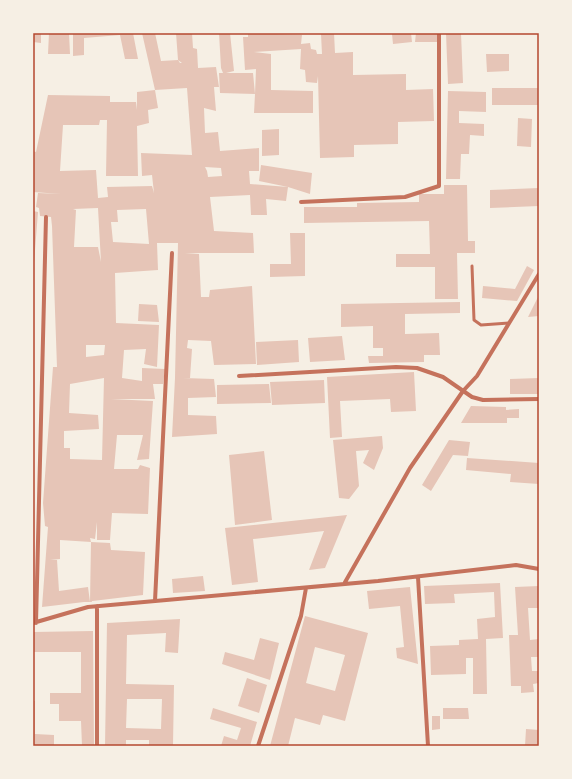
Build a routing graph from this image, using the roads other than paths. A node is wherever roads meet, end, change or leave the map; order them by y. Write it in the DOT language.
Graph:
graph roads {
  1 [pos="439,33"];
  2 [pos="300,202"];
  3 [pos="46,217"];
  4 [pos="172,253"];
  5 [pos="472,266"];
  6 [pos="539,274"];
  7 [pos="509,323"];
  8 [pos="238,376"];
  9 [pos="463,391"];
  10 [pos="539,399"];
  11 [pos="539,570"];
  12 [pos="418,576"];
  13 [pos="344,584"];
  14 [pos="306,588"];
  15 [pos="155,601"];
  16 [pos="97,606"];
  17 [pos="34,623"];
  18 [pos="97,746"];
  19 [pos="258,746"];
  20 [pos="428,746"];
  1 -- 2 [label="street"];
  3 -- 17 [label="street"];
  4 -- 15 [label="street"];
  5 -- 7 [label="lane"];
  6 -- 7 [label="street"];
  7 -- 9 [label="street"];
  8 -- 9 [label="street"];
  9 -- 10 [label="street"];
  9 -- 13 [label="street"];
  11 -- 12 [label="street"];
  12 -- 13 [label="street"];
  12 -- 20 [label="street"];
  13 -- 14 [label="street"];
  14 -- 15 [label="street"];
  14 -- 19 [label="street"];
  15 -- 16 [label="street"];
  16 -- 17 [label="street"];
  16 -- 18 [label="street"];
}
